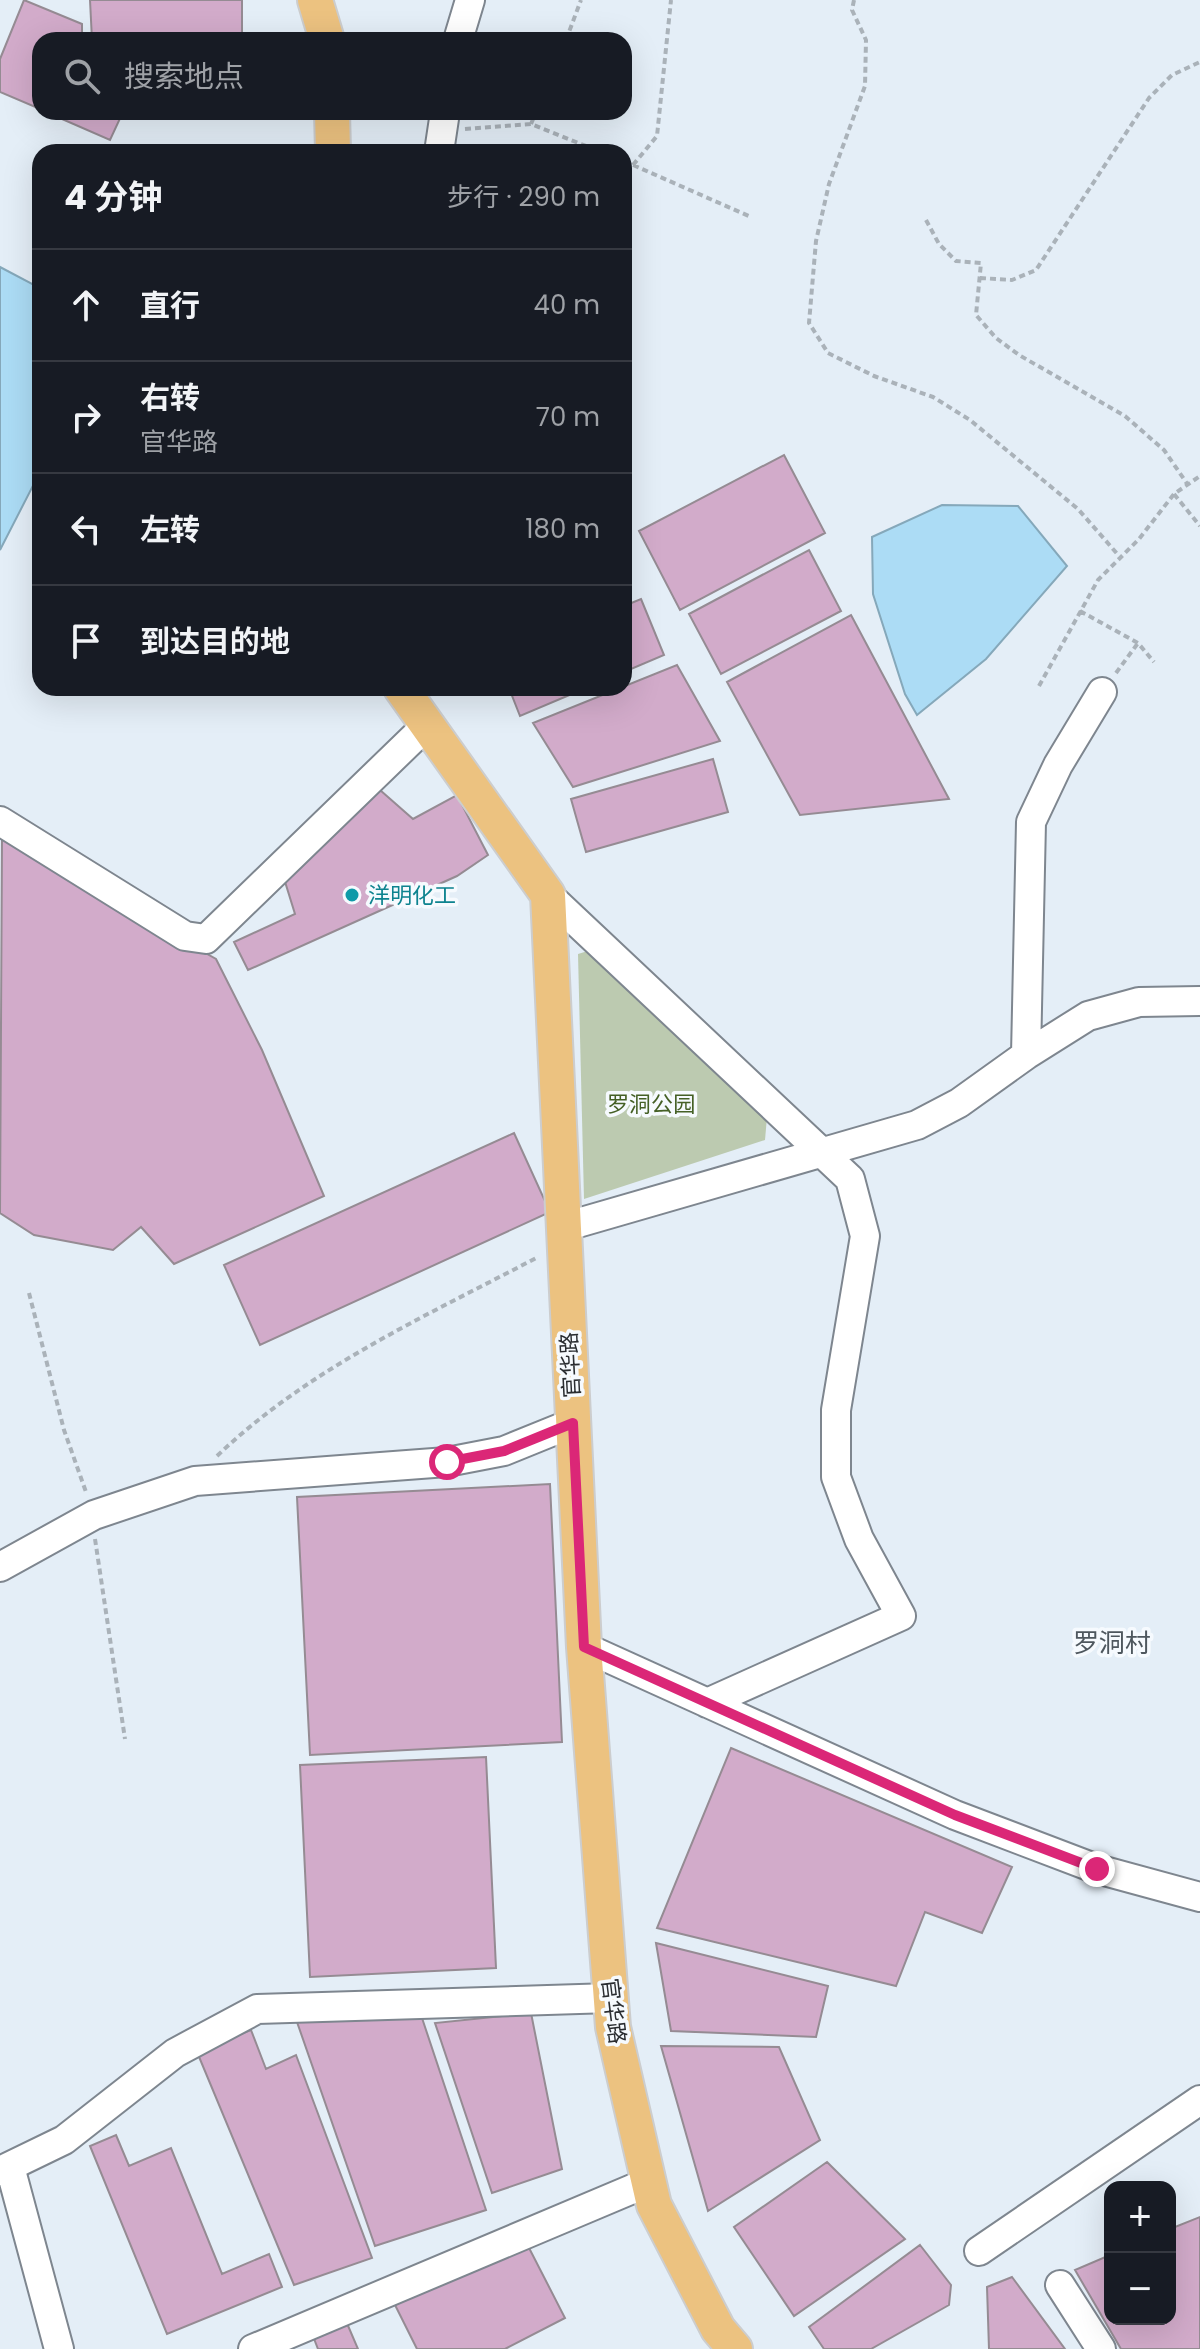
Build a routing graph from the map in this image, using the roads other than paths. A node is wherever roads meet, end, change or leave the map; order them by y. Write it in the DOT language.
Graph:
graph roads {
  1 [pos="315,0"];
  2 [pos="470,0"];
  3 [pos="325,32"];
  4 [pos="460,32"];
  5 [pos="332,120"];
  6 [pos="333,144"];
  7 [pos="1102,692"];
  8 [pos="407,696"];
  9 [pos="427,725"];
  10 [pos="0,821"];
  11 [pos="548,895"];
  12 [pos="1200,1001"];
  13 [pos="1026,1055"];
  14 [pos="822,1152"];
  15 [pos="564,1235"];
  16 [pos="573,1423"];
  17 [pos="0,1567"];
  18 [pos="584,1647"];
  19 [pos="707,1703"];
  20 [pos="1200,1897"];
  21 [pos="611,1998"];
  22 [pos="1200,2100"];
  23 [pos="5,2169"];
  24 [pos="649,2182"];
  25 [pos="979,2251"];
  26 [pos="1060,2285"];
  27 [pos="59,2349"];
  28 [pos="253,2349"];
  29 [pos="735,2349"];
  30 [pos="1101,2349"];
  1 -- 3 [label="main road"];
  2 -- 4 [label="street"];
  5 -- 6 [label="main road"];
  7 -- 13 [label="street"];
  8 -- 9 [label="main road"];
  9 -- 10 [label="street"];
  9 -- 11 [label="main road"];
  11 -- 14 [label="street"];
  11 -- 15 [label="main road, 官华路"];
  12 -- 13 [label="street"];
  13 -- 14 [label="street"];
  14 -- 15 [label="street"];
  14 -- 19 [label="street"];
  15 -- 16 [label="main road, 官华路"];
  16 -- 17 [label="street"];
  16 -- 18 [label="main road, 官华路"];
  18 -- 19 [label="street"];
  18 -- 21 [label="main road, 官华路"];
  19 -- 20 [label="street"];
  21 -- 23 [label="street"];
  21 -- 24 [label="main road, 官华路"];
  22 -- 25 [label="street"];
  23 -- 27 [label="street"];
  24 -- 28 [label="street"];
  24 -- 29 [label="main road, 官华路"];
  26 -- 30 [label="street"];
}
